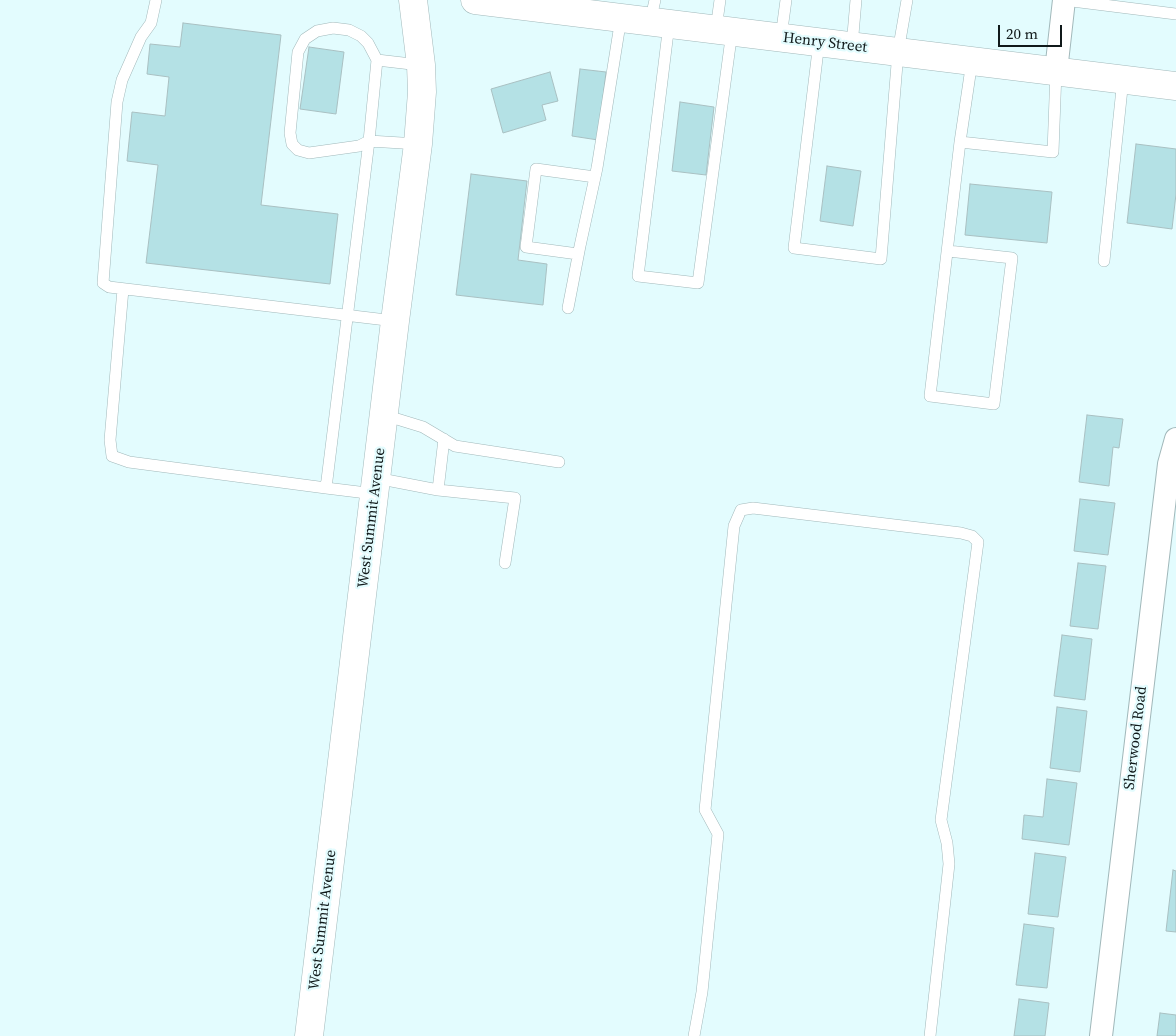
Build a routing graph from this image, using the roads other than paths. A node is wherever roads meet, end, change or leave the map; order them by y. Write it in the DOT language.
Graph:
graph roads {
  1 [pos="156,0"];
  2 [pos="413,0"];
  3 [pos="475,0"];
  4 [pos="720,0"];
  5 [pos="786,0"];
  6 [pos="856,0"];
  7 [pos="907,0"];
  8 [pos="1064,0"];
  9 [pos="1176,14"];
  10 [pos="658,15"];
  11 [pos="621,18"];
  12 [pos="724,30"];
  13 [pos="781,38"];
  14 [pos="819,42"];
  15 [pos="852,46"];
  16 [pos="898,52"];
  17 [pos="377,60"];
  18 [pos="972,61"];
  19 [pos="421,65"];
  20 [pos="1056,71"];
  21 [pos="1123,79"];
  22 [pos="1176,86"];
  23 [pos="369,141"];
  24 [pos="960,142"];
  25 [pos="418,144"];
  26 [pos="595,177"];
  27 [pos="948,251"];
  28 [pos="578,254"];
  29 [pos="1104,261"];
  30 [pos="123,289"];
  31 [pos="568,308"];
  32 [pos="347,314"];
  33 [pos="395,321"];
  34 [pos="384,415"];
  35 [pos="444,439"];
  36 [pos="1176,439"];
  37 [pos="559,462"];
  38 [pos="375,486"];
  39 [pos="326,488"];
  40 [pos="438,490"];
  41 [pos="505,563"];
  42 [pos="309,1036"];
  43 [pos="694,1036"];
  44 [pos="930,1036"];
  45 [pos="1101,1036"];
  1 -- 30 [label="lane"];
  2 -- 19 [label="street, West Summit Avenue"];
  3 -- 11 [label="street, Henry Street"];
  4 -- 12 [label="lane"];
  5 -- 13 [label="lane"];
  6 -- 15 [label="lane"];
  7 -- 16 [label="lane"];
  8 -- 9 [label="lane"];
  8 -- 20 [label="street"];
  10 -- 11 [label="street, Henry Street"];
  10 -- 12 [label="street, Henry Street"];
  10 -- 12 [label="lane"];
  11 -- 26 [label="lane"];
  12 -- 13 [label="street, Henry Street"];
  13 -- 14 [label="street, Henry Street"];
  14 -- 15 [label="street, Henry Street"];
  14 -- 16 [label="lane"];
  15 -- 16 [label="street, Henry Street"];
  16 -- 18 [label="street, Henry Street"];
  17 -- 19 [label="lane"];
  17 -- 23 [label="lane"];
  17 -- 23 [label="lane"];
  18 -- 20 [label="street, Henry Street"];
  18 -- 24 [label="lane"];
  19 -- 25 [label="street, West Summit Avenue"];
  20 -- 21 [label="street, Henry Street"];
  20 -- 24 [label="lane"];
  21 -- 22 [label="street, Henry Street"];
  21 -- 29 [label="lane"];
  23 -- 25 [label="lane"];
  23 -- 32 [label="lane"];
  24 -- 27 [label="lane"];
  25 -- 33 [label="street, West Summit Avenue"];
  26 -- 28 [label="lane"];
  26 -- 28 [label="lane"];
  27 -- 27 [label="lane"];
  28 -- 31 [label="lane"];
  30 -- 32 [label="lane"];
  30 -- 39 [label="lane"];
  32 -- 33 [label="lane"];
  32 -- 39 [label="lane"];
  33 -- 34 [label="street, West Summit Avenue"];
  34 -- 35 [label="lane"];
  34 -- 38 [label="street, West Summit Avenue"];
  35 -- 37 [label="lane"];
  35 -- 40 [label="lane"];
  36 -- 45 [label="street, Sherwood Road"];
  38 -- 39 [label="lane"];
  38 -- 40 [label="lane"];
  38 -- 42 [label="street, West Summit Avenue"];
  40 -- 41 [label="lane"];
  43 -- 44 [label="lane"];
}
